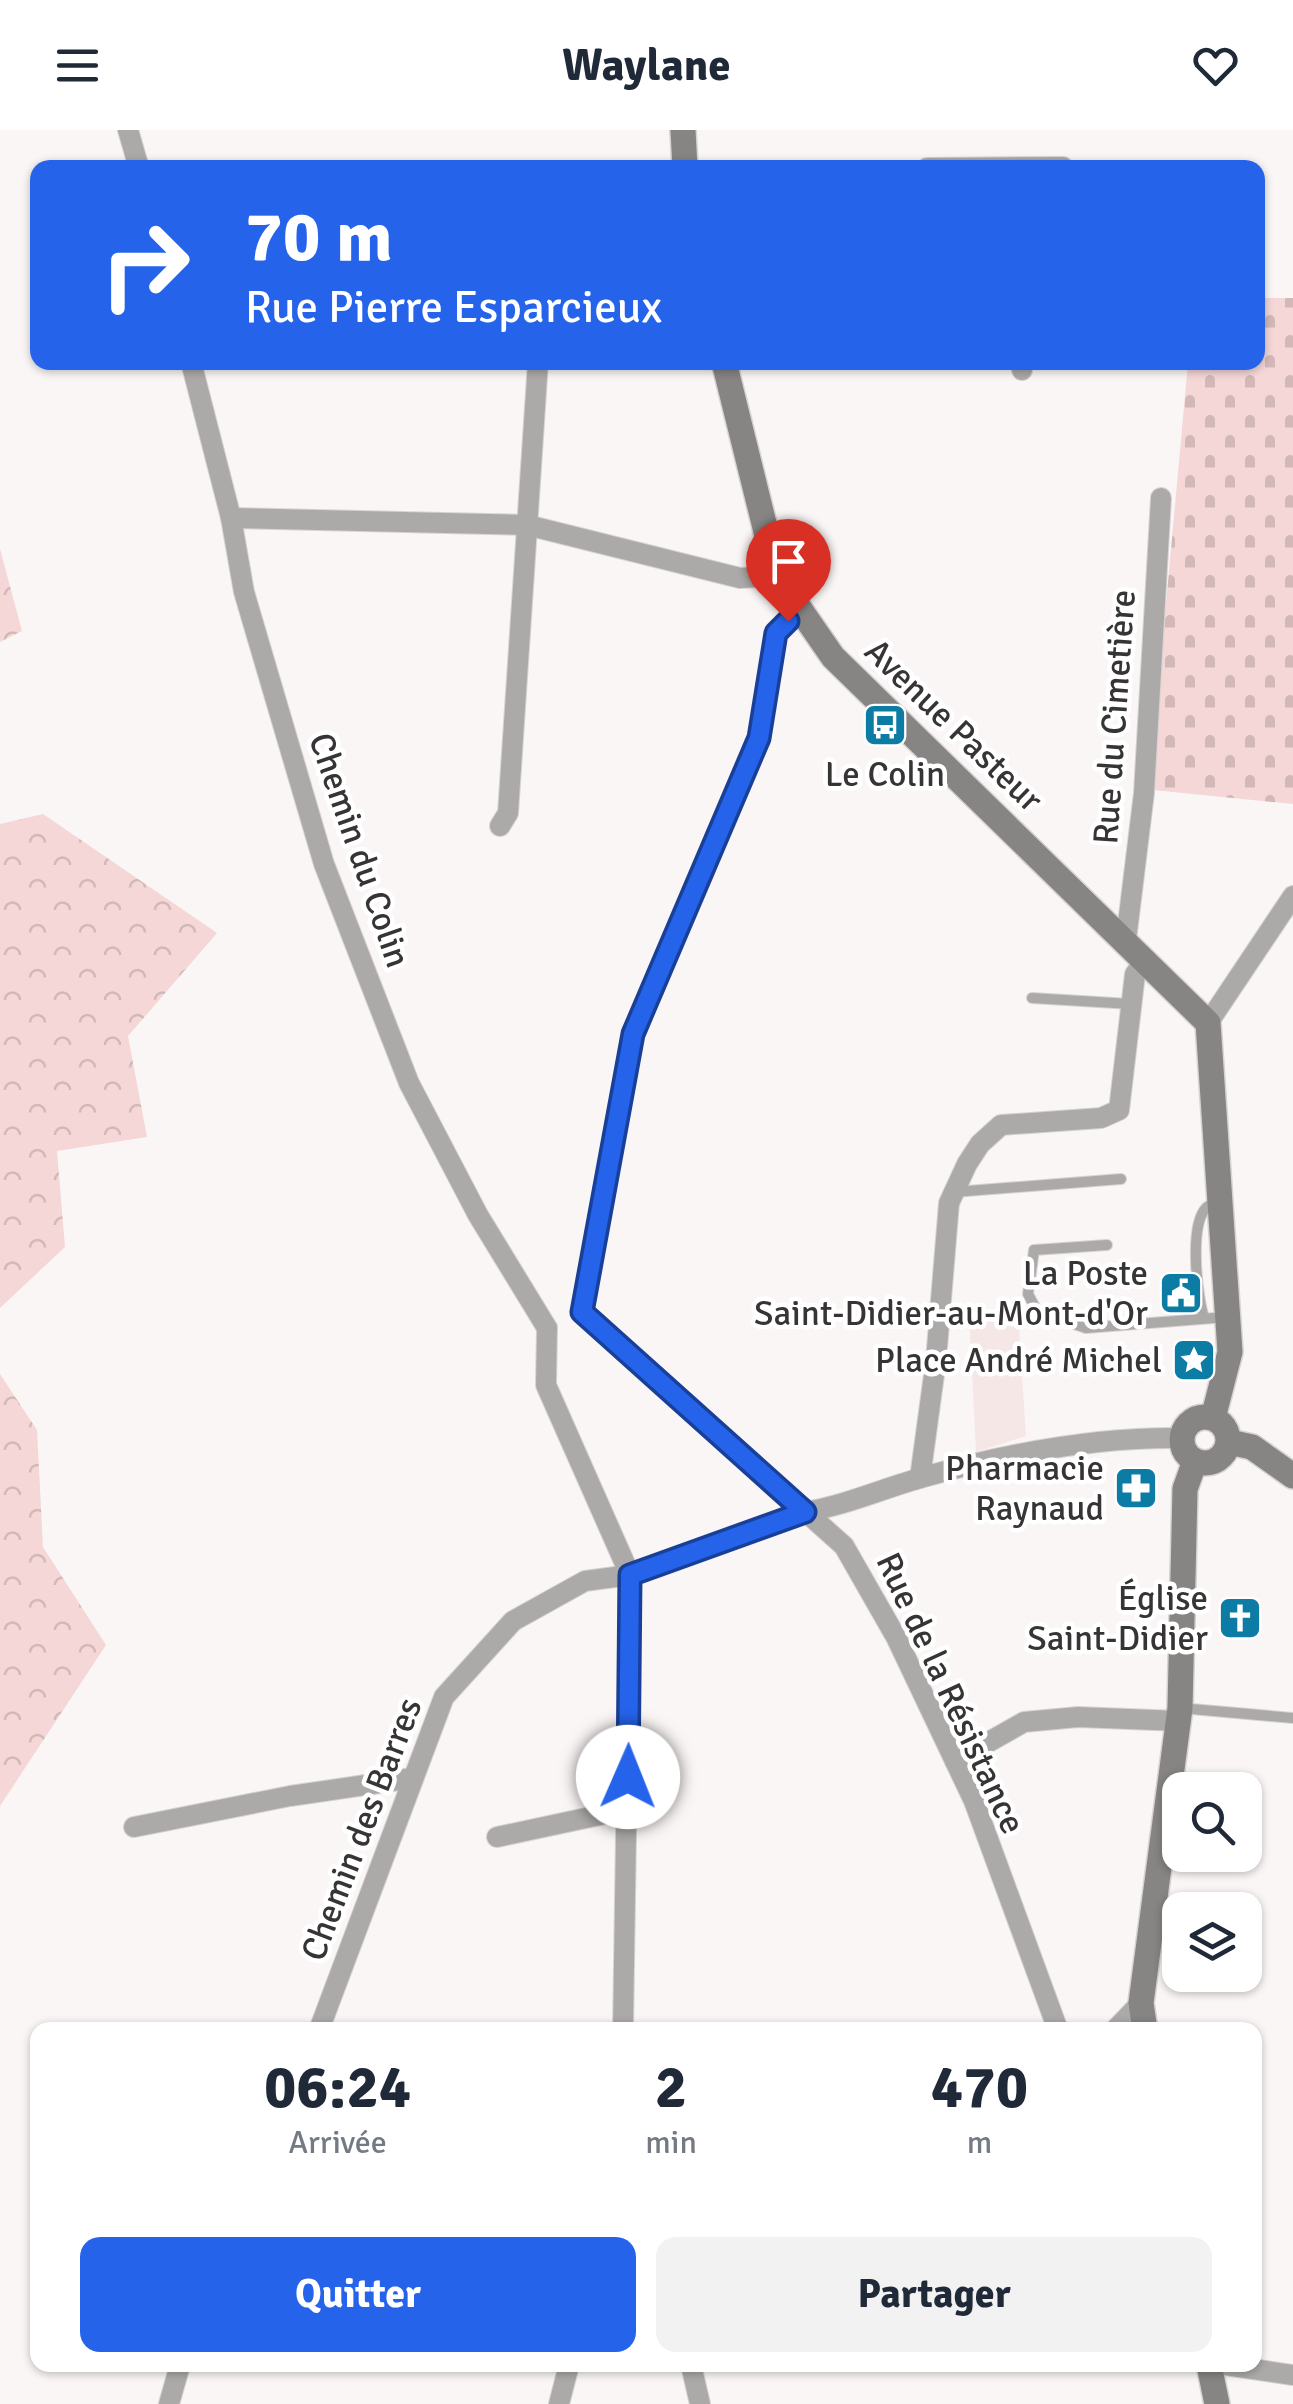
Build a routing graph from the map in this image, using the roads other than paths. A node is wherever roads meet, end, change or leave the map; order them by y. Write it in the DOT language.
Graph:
graph roads {
  1 [pos="128,130"];
  2 [pos="683,130"];
  3 [pos="136,160"];
  4 [pos="684,160"];
  5 [pos="192,370"];
  6 [pos="537,370"];
  7 [pos="726,370"];
  8 [pos="1160,498"];
  9 [pos="232,518"];
  10 [pos="527,525"];
  11 [pos="777,576"];
  12 [pos="800,609"];
  13 [pos="500,826"];
  14 [pos="1293,896"];
  15 [pos="1126,940"];
  16 [pos="1146,960"];
  17 [pos="1032,998"];
  18 [pos="1131,1004"];
  19 [pos="1208,1023"];
  20 [pos="1121,1179"];
  21 [pos="954,1192"];
  22 [pos="1107,1245"];
  23 [pos="582,1312"];
  24 [pos="1216,1318"];
  25 [pos="547,1328"];
  26 [pos="1213,1418"];
  27 [pos="1228,1442"];
  28 [pos="1189,1449"];
  29 [pos="1293,1476"];
  30 [pos="920,1478"];
  31 [pos="805,1512"];
  32 [pos="630,1575"];
  33 [pos="1180,1714"];
  34 [pos="1293,1718"];
  35 [pos="955,1761"];
  36 [pos="413,1778"];
  37 [pos="628,1809"];
  38 [pos="134,1827"];
  39 [pos="496,1838"];
  40 [pos="1141,2003"];
  41 [pos="322,2022"];
  42 [pos="622,2022"];
  43 [pos="1054,2022"];
  44 [pos="1123,2022"];
  45 [pos="1144,2022"];
  46 [pos="1262,2370"];
  47 [pos="178,2372"];
  48 [pos="566,2372"];
  49 [pos="693,2372"];
  50 [pos="1211,2372"];
  51 [pos="1293,2375"];
  52 [pos="169,2404"];
  53 [pos="559,2404"];
  54 [pos="700,2404"];
  55 [pos="1218,2404"];
  1 -- 3 [label="street"];
  2 -- 4 [label="main road"];
  5 -- 9 [label="street, Chemin du Colin"];
  6 -- 10 [label="street"];
  7 -- 11 [label="main road, Avenue Pasteur"];
  8 -- 15 [label="street, Rue du Cimetière"];
  9 -- 10 [label="street"];
  9 -- 25 [label="street, Chemin du Colin"];
  10 -- 11 [label="street"];
  10 -- 13 [label="street"];
  11 -- 12 [label="main road, Avenue Pasteur"];
  12 -- 15 [label="main road, Avenue Pasteur"];
  12 -- 23 [label="street"];
  14 -- 19 [label="street"];
  15 -- 16 [label="main road, Avenue Pasteur"];
  16 -- 18 [label="street"];
  16 -- 19 [label="main road, Avenue Pasteur"];
  17 -- 18 [label="lane"];
  18 -- 21 [label="street"];
  19 -- 24 [label="main road"];
  20 -- 21 [label="lane"];
  21 -- 30 [label="street"];
  22 -- 24 [label="lane"];
  23 -- 25 [label="street"];
  23 -- 31 [label="street, Rue de la Résistance"];
  24 -- 26 [label="main road"];
  25 -- 32 [label="street"];
  26 -- 27 [label="main road"];
  26 -- 28 [label="main road"];
  27 -- 28 [label="main road"];
  27 -- 29 [label="main road"];
  28 -- 30 [label="street, Chemin des Barres"];
  28 -- 33 [label="main road"];
  30 -- 31 [label="street, Chemin des Barres"];
  31 -- 32 [label="street, Chemin des Barres"];
  31 -- 35 [label="street, Rue de la Résistance"];
  32 -- 36 [label="street, Chemin des Barres"];
  32 -- 37 [label="street"];
  33 -- 34 [label="lane"];
  33 -- 35 [label="street"];
  33 -- 40 [label="main road"];
  35 -- 43 [label="street, Rue de la Résistance"];
  36 -- 38 [label="street"];
  36 -- 41 [label="street, Chemin des Barres"];
  37 -- 39 [label="street"];
  37 -- 42 [label="street"];
  40 -- 44 [label="street"];
  40 -- 45 [label="main road"];
  46 -- 51 [label="street"];
  47 -- 52 [label="street"];
  48 -- 53 [label="street"];
  49 -- 54 [label="street"];
  50 -- 55 [label="main road"];
}
